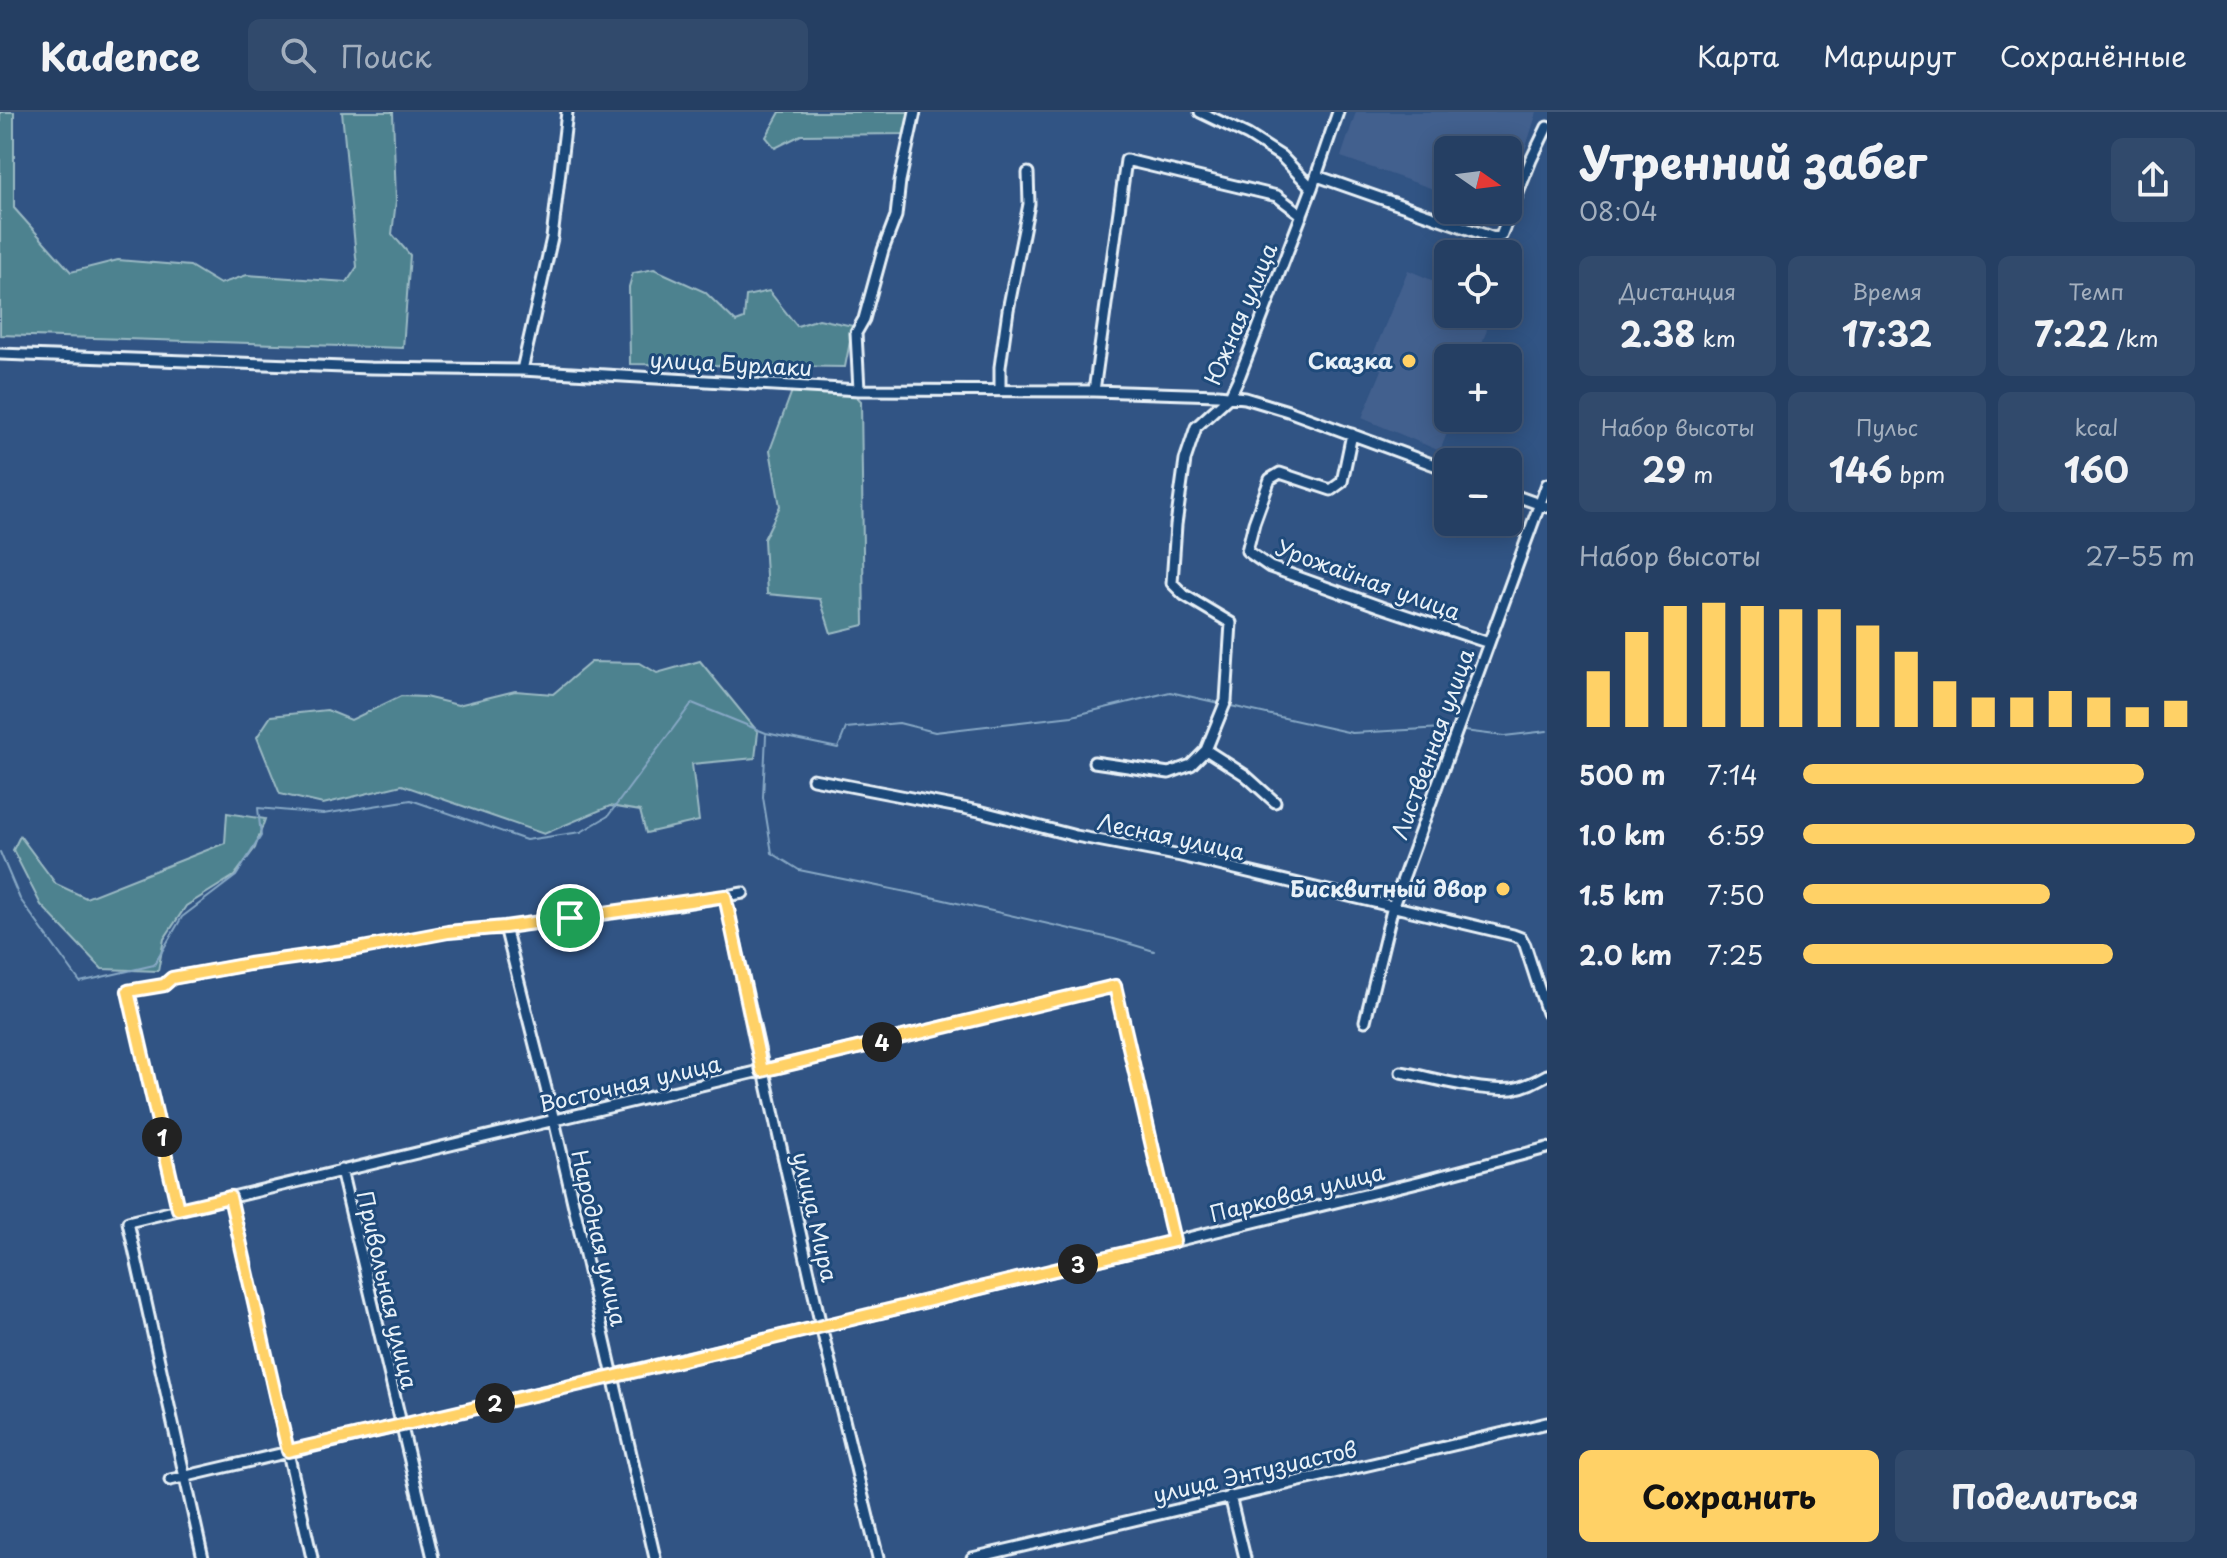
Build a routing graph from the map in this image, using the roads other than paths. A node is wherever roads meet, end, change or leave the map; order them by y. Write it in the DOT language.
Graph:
graph roads {
  1 [pos="567,112"];
  2 [pos="915,112"];
  3 [pos="1200,112"];
  4 [pos="1338,112"];
  5 [pos="1547,127"];
  6 [pos="1028,173"];
  7 [pos="1317,176"];
  8 [pos="1312,188"];
  9 [pos="1302,215"];
  10 [pos="0,354"];
  11 [pos="522,370"];
  12 [pos="859,390"];
  13 [pos="1000,390"];
  14 [pos="1094,391"];
  15 [pos="1230,396"];
  16 [pos="1352,434"];
  17 [pos="1434,465"];
  18 [pos="1547,484"];
  19 [pos="1522,498"];
  20 [pos="1544,506"];
  21 [pos="1489,643"];
  22 [pos="1206,750"];
  23 [pos="1094,762"];
  24 [pos="813,779"];
  25 [pos="1275,802"];
  26 [pos="743,893"];
  27 [pos="725,896"];
  28 [pos="1393,906"];
  29 [pos="505,927"];
  30 [pos="1547,1013"];
  31 [pos="1365,1021"];
  32 [pos="762,1071"];
  33 [pos="1401,1072"];
  34 [pos="1547,1075"];
  35 [pos="554,1120"];
  36 [pos="1547,1148"];
  37 [pos="341,1170"];
  38 [pos="230,1197"];
  39 [pos="178,1209"];
  40 [pos="1174,1241"];
  41 [pos="821,1326"];
  42 [pos="612,1377"];
  43 [pos="1547,1423"];
  44 [pos="400,1425"];
  45 [pos="288,1451"];
  46 [pos="185,1476"];
  47 [pos="170,1480"];
  48 [pos="1230,1496"];
  49 [pos="203,1558"];
  50 [pos="312,1558"];
  51 [pos="433,1558"];
  52 [pos="655,1558"];
  53 [pos="878,1558"];
  54 [pos="972,1558"];
  55 [pos="1245,1558"];
  1 -- 11 [label="street"];
  2 -- 12 [label="street"];
  3 -- 8 [label="street"];
  4 -- 7 [label="street, Южная улица"];
  5 -- 7 [label="street"];
  6 -- 13 [label="street"];
  7 -- 8 [label="street, Южная улица"];
  8 -- 9 [label="street, Южная улица"];
  9 -- 14 [label="street"];
  9 -- 15 [label="street, Южная улица"];
  10 -- 11 [label="street, улица Бурлаки"];
  11 -- 12 [label="street, улица Бурлаки"];
  12 -- 13 [label="street, улица Бурлаки"];
  13 -- 14 [label="street, улица Бурлаки"];
  14 -- 15 [label="street, улица Бурлаки"];
  15 -- 16 [label="street, улица Бурлаки"];
  15 -- 22 [label="street, Южная улица"];
  16 -- 17 [label="street, улица Бурлаки"];
  16 -- 21 [label="street, Урожайная улица"];
  18 -- 20 [label="street, Лиственная улица"];
  19 -- 20 [label="street"];
  20 -- 21 [label="street, Лиственная улица"];
  21 -- 28 [label="street, Лиственная улица"];
  22 -- 23 [label="street"];
  22 -- 25 [label="street"];
  24 -- 28 [label="street, Лесная улица"];
  26 -- 27 [label="street"];
  27 -- 29 [label="street"];
  27 -- 32 [label="street, улица Мира"];
  28 -- 30 [label="street, Лесная улица"];
  28 -- 31 [label="street, Лиственная улица"];
  29 -- 35 [label="street, Народная улица"];
  29 -- 39 [label="street"];
  32 -- 35 [label="street, Восточная улица"];
  32 -- 40 [label="street, Восточная улица"];
  32 -- 41 [label="street, улица Мира"];
  33 -- 34 [label="street"];
  35 -- 37 [label="street, Восточная улица"];
  35 -- 42 [label="street, Народная улица"];
  36 -- 40 [label="street, Парковая улица"];
  37 -- 38 [label="street, Восточная улица"];
  37 -- 44 [label="street, Привольная улица"];
  38 -- 39 [label="street, Восточная улица"];
  38 -- 45 [label="street"];
  39 -- 46 [label="street, Восточная улица"];
  40 -- 41 [label="street, Парковая улица"];
  41 -- 42 [label="street, Парковая улица"];
  41 -- 53 [label="street, улица Мира"];
  42 -- 44 [label="street, Парковая улица"];
  42 -- 52 [label="street, Народная улица"];
  43 -- 48 [label="street, улица Энтузиастов"];
  44 -- 45 [label="street, Парковая улица"];
  44 -- 51 [label="street, Привольная улица"];
  45 -- 46 [label="street, Парковая улица"];
  45 -- 50 [label="street"];
  46 -- 47 [label="street, Парковая улица"];
  46 -- 49 [label="street"];
  48 -- 54 [label="street, улица Энтузиастов"];
  48 -- 55 [label="street"];
}
